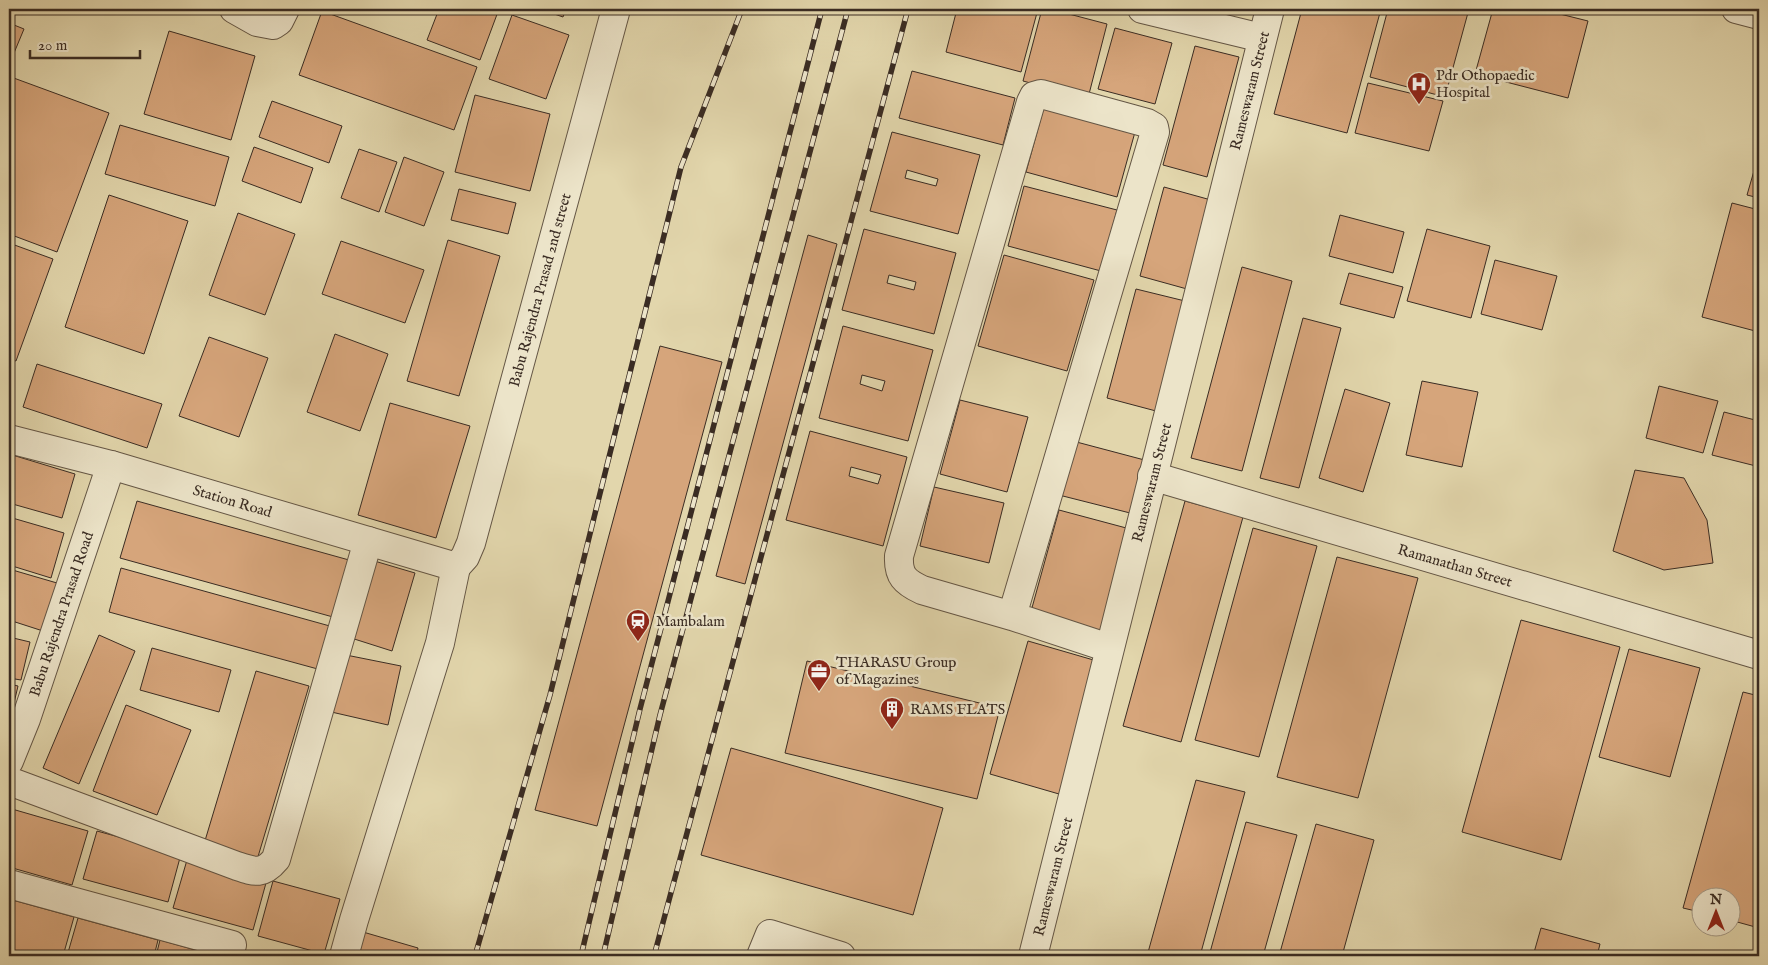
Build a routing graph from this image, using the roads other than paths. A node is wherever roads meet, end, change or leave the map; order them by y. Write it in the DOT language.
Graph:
graph roads {
  1 [pos="234,9"];
  2 [pos="616,9"];
  3 [pos="1142,9"];
  4 [pos="1270,9"];
  5 [pos="1736,9"];
  6 [pos="1759,15"];
  7 [pos="279,17"];
  8 [pos="1262,38"];
  9 [pos="9,439"];
  10 [pos="111,465"];
  11 [pos="1152,476"];
  12 [pos="368,541"];
  13 [pos="456,567"];
  14 [pos="1012,616"];
  15 [pos="1109,648"];
  16 [pos="1759,655"];
  17 [pos="9,761"];
  18 [pos="9,780"];
  19 [pos="9,884"];
  20 [pos="232,945"];
  21 [pos="766,945"];
  22 [pos="344,956"];
  23 [pos="841,956"];
  24 [pos="1033,956"];
  1 -- 7 [label="street"];
  2 -- 13 [label="street, Babu Rajendra Prasad 2nd street"];
  3 -- 8 [label="street"];
  4 -- 8 [label="street, Rameswaram Street"];
  5 -- 6 [label="street"];
  8 -- 11 [label="street, Rameswaram Street"];
  9 -- 10 [label="street, Station Road"];
  10 -- 12 [label="street, Station Road"];
  10 -- 17 [label="street, Babu Rajendra Prasad Road"];
  11 -- 15 [label="street, Rameswaram Street"];
  11 -- 16 [label="street, Ramanathan Street"];
  12 -- 13 [label="street, Station Road"];
  12 -- 18 [label="street"];
  13 -- 22 [label="street"];
  14 -- 14 [label="street"];
  14 -- 15 [label="street"];
  15 -- 24 [label="street, Rameswaram Street"];
  19 -- 20 [label="street"];
  21 -- 23 [label="street"];
}
